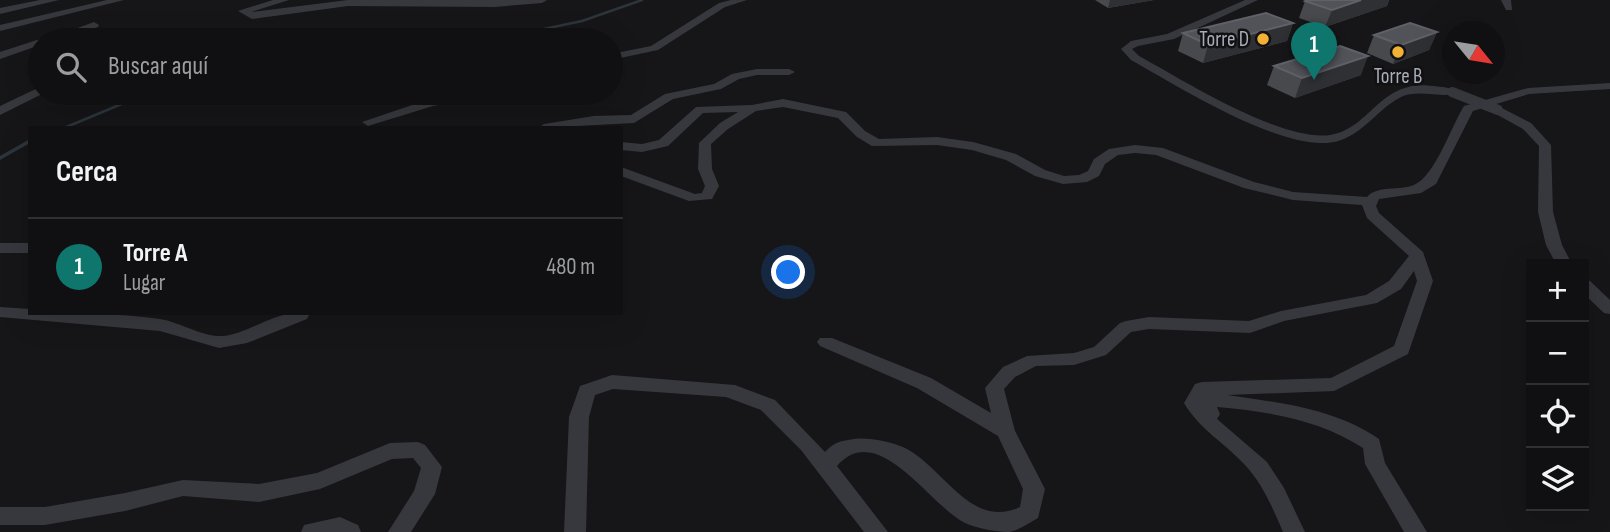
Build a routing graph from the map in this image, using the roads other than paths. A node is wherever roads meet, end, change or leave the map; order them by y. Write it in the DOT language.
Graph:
graph roads {
  1 [pos="54,0"];
  2 [pos="106,0"];
  3 [pos="119,0"];
  4 [pos="284,0"];
  5 [pos="542,0"];
  6 [pos="742,0"];
  7 [pos="1253,0"];
  8 [pos="430,1"];
  9 [pos="2,10"];
  10 [pos="77,10"];
  11 [pos="94,25"];
  12 [pos="0,28"];
  13 [pos="31,28"];
  14 [pos="85,28"];
  15 [pos="28,29"];
  16 [pos="0,40"];
  17 [pos="28,47"];
  18 [pos="623,54"];
  19 [pos="0,56"];
  20 [pos="789,72"];
  21 [pos="1610,86"];
  22 [pos="28,97"];
  23 [pos="28,103"];
  24 [pos="424,105"];
  25 [pos="1497,105"];
  26 [pos="753,108"];
  27 [pos="0,111"];
  28 [pos="368,122"];
  29 [pos="0,124"];
  30 [pos="556,126"];
  31 [pos="623,146"];
  32 [pos="623,172"];
  33 [pos="1370,201"];
  34 [pos="0,248"];
  35 [pos="28,248"];
  36 [pos="1418,256"];
  37 [pos="1561,259"];
  38 [pos="1589,290"];
  39 [pos="1610,309"];
  40 [pos="0,312"];
  41 [pos="28,314"];
  42 [pos="37,315"];
  43 [pos="301,315"];
  44 [pos="826,342"];
  45 [pos="1210,414"];
  46 [pos="1005,431"];
  47 [pos="825,466"];
  48 [pos="0,516"];
  49 [pos="312,532"];
  50 [pos="350,532"];
  51 [pos="399,532"];
  52 [pos="575,532"];
  53 [pos="877,532"];
  54 [pos="1294,532"];
  55 [pos="1416,532"];
  1 -- 9 [label="street"];
  2 -- 10 [label="street"];
  3 -- 10 [label="street"];
  4 -- 8 [label="street"];
  5 -- 8 [label="street"];
  6 -- 18 [label="street"];
  7 -- 25 [label="street, bridge"];
  10 -- 12 [label="street"];
  10 -- 13 [label="street"];
  11 -- 14 [label="street"];
  15 -- 16 [label="street"];
  17 -- 19 [label="street"];
  20 -- 30 [label="street"];
  21 -- 25 [label="street"];
  22 -- 27 [label="street"];
  23 -- 29 [label="street"];
  24 -- 28 [label="street"];
  25 -- 33 [label="street"];
  25 -- 37 [label="street"];
  26 -- 31 [label="street"];
  26 -- 32 [label="street"];
  26 -- 33 [label="street"];
  33 -- 36 [label="street"];
  34 -- 35 [label="street"];
  36 -- 46 [label="street"];
  36 -- 54 [label="street"];
  38 -- 39 [label="street"];
  40 -- 41 [label="street"];
  42 -- 43 [label="street"];
  44 -- 46 [label="street"];
  45 -- 55 [label="street"];
  46 -- 47 [label="street"];
  47 -- 52 [label="street"];
  47 -- 53 [label="street"];
  48 -- 51 [label="street"];
  49 -- 50 [label="street"];
}
